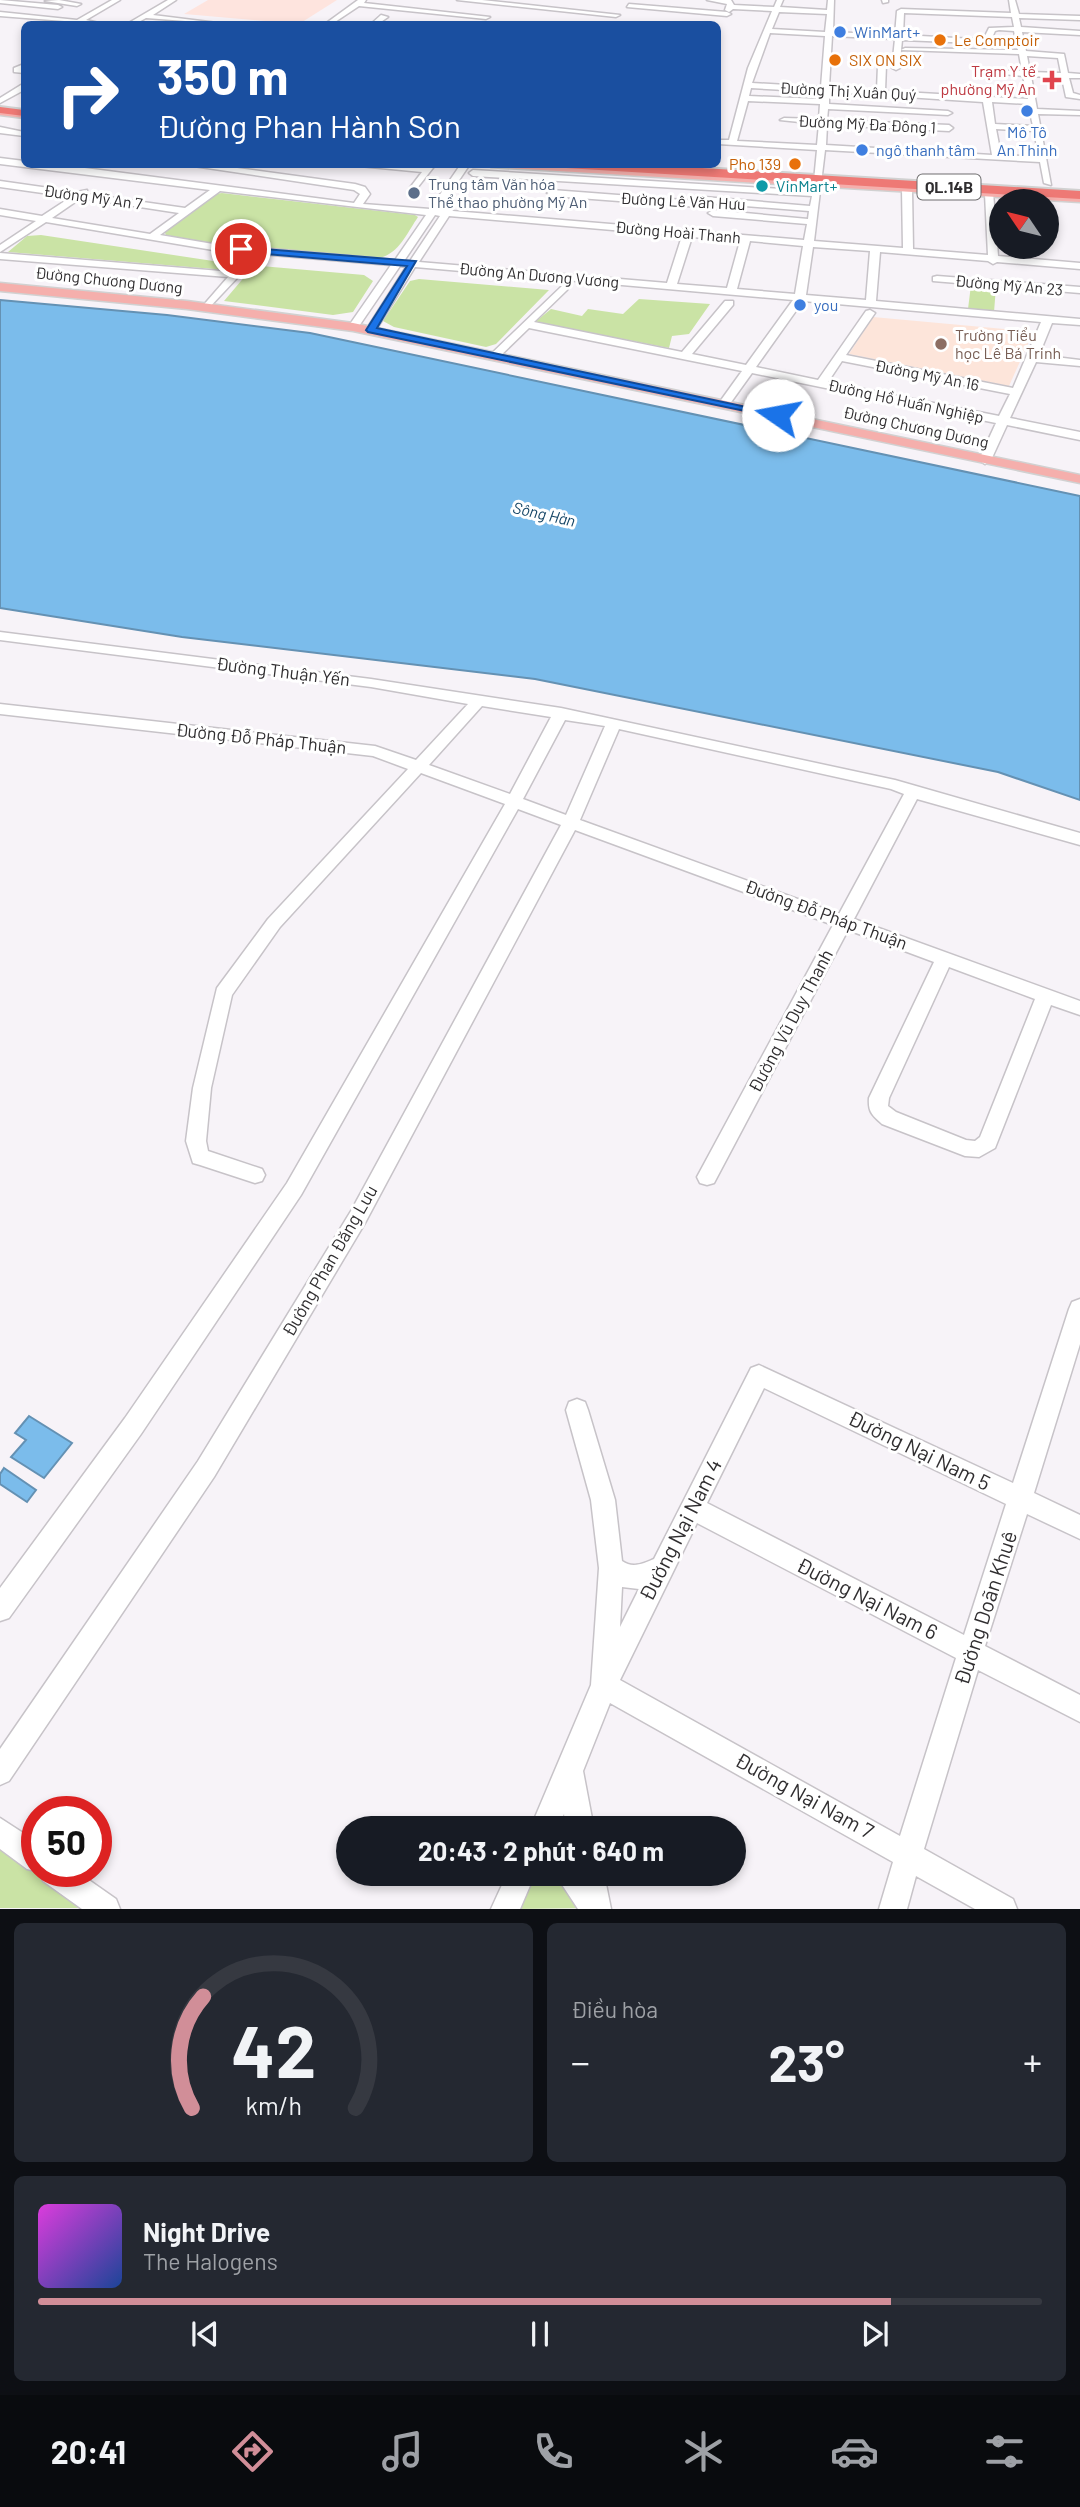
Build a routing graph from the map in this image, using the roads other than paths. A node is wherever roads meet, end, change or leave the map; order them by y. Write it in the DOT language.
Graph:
graph roads {
  1 [pos="117,0"];
  2 [pos="173,0"];
  3 [pos="460,0"];
  4 [pos="558,0"];
  5 [pos="636,0"];
  6 [pos="710,0"];
  7 [pos="780,0"];
  8 [pos="831,0"];
  9 [pos="1012,0"];
  10 [pos="0,1"];
  11 [pos="44,1"];
  12 [pos="13,2"];
  13 [pos="360,2"];
  14 [pos="504,2"];
  15 [pos="958,3"];
  16 [pos="77,4"];
  17 [pos="585,4"];
  18 [pos="750,4"];
  19 [pos="58,7"];
  20 [pos="626,7"];
  21 [pos="777,9"];
  22 [pos="731,10"];
  23 [pos="0,11"];
  24 [pos="575,11"];
  25 [pos="346,12"];
  26 [pos="831,12"];
  27 [pos="938,12"];
  28 [pos="358,14"];
  29 [pos="371,15"];
  30 [pos="616,15"];
  31 [pos="1016,15"];
  32 [pos="22,16"];
  33 [pos="145,16"];
  34 [pos="384,17"];
  35 [pos="486,17"];
  36 [pos="397,18"];
  37 [pos="760,19"];
  38 [pos="1080,19"];
  39 [pos="772,20"];
  40 [pos="69,21"];
  41 [pos="80,21"];
  42 [pos="136,21"];
  43 [pos="192,21"];
  44 [pos="332,21"];
  45 [pos="379,21"];
  46 [pos="481,21"];
  47 [pos="609,21"];
  48 [pos="11,22"];
  49 [pos="1018,29"];
  50 [pos="769,31"];
  51 [pos="1080,33"];
  52 [pos="830,34"];
  53 [pos="899,38"];
  54 [pos="942,40"];
  55 [pos="1022,53"];
  56 [pos="898,54"];
  57 [pos="983,54"];
  58 [pos="925,60"];
  59 [pos="882,65"];
  60 [pos="896,68"];
  61 [pos="1027,74"];
  62 [pos="1063,76"];
  63 [pos="1080,76"];
  64 [pos="10,78"];
  65 [pos="21,80"];
  66 [pos="748,85"];
  67 [pos="21,89"];
  68 [pos="826,89"];
  69 [pos="881,92"];
  70 [pos="947,97"];
  71 [pos="1080,97"];
  72 [pos="745,98"];
  73 [pos="788,99"];
  74 [pos="987,99"];
  75 [pos="826,104"];
  76 [pos="2,105"];
  77 [pos="21,105"];
  78 [pos="1032,106"];
  79 [pos="21,113"];
  80 [pos="948,113"];
  81 [pos="1080,113"];
  82 [pos="784,120"];
  83 [pos="824,122"];
  84 [pos="993,126"];
  85 [pos="949,128"];
  86 [pos="1037,129"];
  87 [pos="0,130"];
  88 [pos="874,132"];
  89 [pos="21,134"];
  90 [pos="0,140"];
  91 [pos="733,141"];
  92 [pos="721,142"];
  93 [pos="21,144"];
  94 [pos="778,144"];
  95 [pos="821,148"];
  96 [pos="873,151"];
  97 [pos="951,155"];
  98 [pos="997,158"];
  99 [pos="1044,160"];
  100 [pos="0,161"];
  101 [pos="21,163"];
  102 [pos="721,165"];
  103 [pos="57,168"];
  104 [pos="119,168"];
  105 [pos="214,168"];
  106 [pos="288,168"];
  107 [pos="432,168"];
  108 [pos="472,168"];
  109 [pos="472,168"];
  110 [pos="503,168"];
  111 [pos="539,168"];
  112 [pos="701,168"];
  113 [pos="563,170"];
  114 [pos="110,175"];
  115 [pos="281,177"];
  116 [pos="671,180"];
  117 [pos="818,180"];
  118 [pos="100,181"];
  119 [pos="1048,183"];
  120 [pos="0,184"];
  121 [pos="1080,187"];
  122 [pos="90,188"];
  123 [pos="906,188"];
  124 [pos="218,189"];
  125 [pos="414,189"];
  126 [pos="989,194"];
  127 [pos="80,195"];
  128 [pos="1059,196"];
  129 [pos="1080,197"];
  130 [pos="357,206"];
  131 [pos="666,206"];
  132 [pos="813,209"];
  133 [pos="186,211"];
  134 [pos="0,212"];
  135 [pos="433,212"];
  136 [pos="447,213"];
  137 [pos="713,214"];
  138 [pos="44,219"];
  139 [pos="662,220"];
  140 [pos="811,222"];
  141 [pos="0,223"];
  142 [pos="30,228"];
  143 [pos="657,230"];
  144 [pos="688,233"];
  145 [pos="152,237"];
  146 [pos="746,238"];
  147 [pos="807,243"];
  148 [pos="875,248"];
  149 [pos="0,249"];
  150 [pos="908,251"];
  151 [pos="936,253"];
  152 [pos="0,256"];
  153 [pos="249,260"];
  154 [pos="993,261"];
  155 [pos="396,262"];
  156 [pos="413,263"];
  157 [pos="1080,266"];
  158 [pos="390,273"];
  159 [pos="406,274"];
  160 [pos="234,275"];
  161 [pos="0,287"];
  162 [pos="671,287"];
  163 [pos="563,288"];
  164 [pos="1080,290"];
  165 [pos="938,294"];
  166 [pos="730,298"];
  167 [pos="798,303"];
  168 [pos="206,308"];
  169 [pos="870,308"];
  170 [pos="1080,322"];
  171 [pos="527,324"];
  172 [pos="1046,324"];
  173 [pos="353,327"];
  174 [pos="371,330"];
  175 [pos="1080,333"];
  176 [pos="685,355"];
  177 [pos="494,356"];
  178 [pos="839,357"];
  179 [pos="1032,358"];
  180 [pos="1080,363"];
  181 [pos="750,369"];
  182 [pos="821,383"];
  183 [pos="1015,392"];
  184 [pos="725,403"];
  185 [pos="1004,421"];
  186 [pos="1079,432"];
  187 [pos="985,460"];
  188 [pos="1080,480"];
  189 [pos="0,636"];
  190 [pos="479,701"];
  191 [pos="0,709"];
  192 [pos="561,713"];
  193 [pos="614,723"];
  194 [pos="421,766"];
  195 [pos="913,792"];
  196 [pos="514,802"];
  197 [pos="571,822"];
  198 [pos="1080,839"];
  199 [pos="844,922"];
  200 [pos="944,958"];
  201 [pos="1045,996"];
  202 [pos="1080,1008"];
  203 [pos="256,1175"];
  204 [pos="707,1177"];
  205 [pos="1080,1309"];
  206 [pos="758,1375"];
  207 [pos="577,1410"];
  208 [pos="1022,1500"];
  209 [pos="692,1508"];
  210 [pos="1080,1527"];
  211 [pos="661,1568"];
  212 [pos="611,1569"];
  213 [pos="0,1609"];
  214 [pos="970,1652"];
  215 [pos="604,1685"];
  216 [pos="1080,1709"];
  217 [pos="570,1771"];
  218 [pos="0,1772"];
  219 [pos="549,1816"];
  220 [pos="578,1816"];
  221 [pos="0,1832"];
  222 [pos="21,1847"];
  223 [pos="908,1854"];
  224 [pos="580,1886"];
  225 [pos="592,1886"];
  226 [pos="75,1887"];
  227 [pos="106,1909"];
  228 [pos="597,1909"];
  229 [pos="893,1909"];
  230 [pos="1003,1909"];
  1 -- 41 [label="street"];
  2 -- 33 [label="street"];
  3 -- 14 [label="street"];
  4 -- 17 [label="street"];
  5 -- 20 [label="street"];
  6 -- 22 [label="street"];
  7 -- 21 [label="street"];
  8 -- 26 [label="street"];
  9 -- 31 [label="street"];
  10 -- 12 [label="street"];
  11 -- 12 [label="street"];
  11 -- 16 [label="street"];
  11 -- 19 [label="street"];
  11 -- 32 [label="street"];
  12 -- 23 [label="street"];
  13 -- 25 [label="street"];
  13 -- 35 [label="street"];
  14 -- 24 [label="street"];
  14 -- 35 [label="street"];
  15 -- 27 [label="street"];
  17 -- 20 [label="street"];
  17 -- 24 [label="street"];
  18 -- 21 [label="street"];
  18 -- 22 [label="street"];
  20 -- 22 [label="street"];
  20 -- 30 [label="street"];
  21 -- 26 [label="street"];
  21 -- 39 [label="street"];
  23 -- 32 [label="street"];
  24 -- 30 [label="street"];
  25 -- 28 [label="street"];
  25 -- 44 [label="street"];
  26 -- 52 [label="street"];
  27 -- 31 [label="street"];
  27 -- 53 [label="street"];
  27 -- 54 [label="street"];
  29 -- 34 [label="street"];
  30 -- 47 [label="street"];
  31 -- 38 [label="street"];
  31 -- 49 [label="street"];
  32 -- 40 [label="street"];
  32 -- 48 [label="street"];
  33 -- 42 [label="street"];
  33 -- 43 [label="street"];
  34 -- 36 [label="street"];
  34 -- 45 [label="street"];
  35 -- 46 [label="street"];
  37 -- 39 [label="street"];
  39 -- 50 [label="street"];
  49 -- 51 [label="street"];
  49 -- 54 [label="street"];
  49 -- 55 [label="street"];
  50 -- 52 [label="street"];
  50 -- 66 [label="street"];
  52 -- 53 [label="street"];
  52 -- 68 [label="street"];
  53 -- 54 [label="street"];
  53 -- 56 [label="street"];
  55 -- 57 [label="street"];
  55 -- 61 [label="street"];
  55 -- 62 [label="street"];
  56 -- 57 [label="street"];
  56 -- 58 [label="street"];
  56 -- 60 [label="street"];
  57 -- 61 [label="street"];
  59 -- 69 [label="street"];
  61 -- 62 [label="street"];
  61 -- 78 [label="street"];
  62 -- 63 [label="street"];
  62 -- 71 [label="street"];
  64 -- 65 [label="street"];
  66 -- 68 [label="street, Đường Thị Xuân Quý"];
  66 -- 72 [label="street"];
  67 -- 76 [label="street"];
  68 -- 69 [label="street, Đường Thị Xuân Quý"];
  68 -- 75 [label="street"];
  69 -- 70 [label="street, Đường Thị Xuân Quý"];
  70 -- 74 [label="street, Đường Thị Xuân Quý"];
  70 -- 80 [label="street"];
  72 -- 73 [label="street"];
  72 -- 91 [label="street"];
  73 -- 75 [label="street"];
  73 -- 82 [label="street"];
  74 -- 78 [label="street, Đường Thị Xuân Quý"];
  74 -- 84 [label="street"];
  75 -- 80 [label="street"];
  75 -- 83 [label="street"];
  76 -- 77 [label="highway"];
  76 -- 79 [label="highway"];
  78 -- 81 [label="street, Đường Thị Xuân Quý"];
  78 -- 86 [label="street"];
  80 -- 85 [label="street"];
  82 -- 83 [label="street, Đường Mỹ Đa Đông 1"];
  82 -- 94 [label="street"];
  83 -- 88 [label="street, Đường Mỹ Đa Đông 1"];
  83 -- 95 [label="street"];
  84 -- 86 [label="street"];
  84 -- 98 [label="street"];
  85 -- 88 [label="street, Đường Mỹ Đa Đông 1"];
  85 -- 97 [label="street"];
  86 -- 99 [label="street"];
  87 -- 89 [label="street"];
  88 -- 96 [label="street"];
  90 -- 93 [label="street"];
  91 -- 92 [label="street"];
  91 -- 94 [label="street"];
  94 -- 95 [label="street"];
  95 -- 96 [label="street"];
  95 -- 117 [label="street"];
  96 -- 97 [label="street"];
  97 -- 98 [label="street"];
  98 -- 99 [label="street"];
  99 -- 119 [label="street"];
  100 -- 101 [label="street"];
  102 -- 117 [label="main road"];
  103 -- 114 [label="street"];
  104 -- 114 [label="street"];
  105 -- 115 [label="street"];
  106 -- 115 [label="street"];
  107 -- 125 [label="street"];
  108 -- 136 [label="street"];
  109 -- 135 [label="street"];
  110 -- 113 [label="street"];
  111 -- 113 [label="main road"];
  112 -- 117 [label="highway, QL.14B"];
  113 -- 116 [label="main road"];
  113 -- 117 [label="highway, QL.14B"];
  113 -- 131 [label="street, Đường Lê Văn Hưu"];
  114 -- 118 [label="street"];
  114 -- 124 [label="street"];
  115 -- 130 [label="street"];
  116 -- 117 [label="street"];
  116 -- 117 [label="main road"];
  116 -- 131 [label="street"];
  117 -- 119 [label="main road"];
  117 -- 121 [label="highway, QL.14B"];
  117 -- 123 [label="main road"];
  117 -- 129 [label="highway, QL.14B"];
  117 -- 132 [label="street"];
  119 -- 121 [label="main road"];
  120 -- 127 [label="street, Đường Mỹ An 7"];
  122 -- 127 [label="street"];
  123 -- 126 [label="main road"];
  123 -- 150 [label="street"];
  124 -- 130 [label="street"];
  124 -- 133 [label="street"];
  127 -- 133 [label="street, Đường Mỹ An 7"];
  127 -- 138 [label="street"];
  128 -- 129 [label="main road"];
  130 -- 135 [label="street"];
  131 -- 132 [label="street, Đường Lê Văn Hưu"];
  132 -- 140 [label="street"];
  133 -- 145 [label="street"];
  134 -- 138 [label="street, Đường An Dương Vương"];
  135 -- 136 [label="street, Đường Hoài Thanh"];
  135 -- 155 [label="street"];
  136 -- 143 [label="street, Đường Hoài Thanh"];
  136 -- 156 [label="street"];
  137 -- 140 [label="street, Đường Lê Văn Hưu"];
  138 -- 142 [label="street"];
  138 -- 145 [label="street, Đường An Dương Vương"];
  139 -- 143 [label="street"];
  140 -- 147 [label="street"];
  141 -- 142 [label="street, Đường An Dương Vương"];
  142 -- 149 [label="street"];
  142 -- 153 [label="street, Đường An Dương Vương"];
  143 -- 144 [label="street, Đường Hoài Thanh"];
  144 -- 146 [label="street, Đường Hoài Thanh"];
  144 -- 162 [label="street"];
  145 -- 155 [label="street, Đường An Dương Vương"];
  146 -- 147 [label="street, Đường Hoài Thanh"];
  146 -- 166 [label="street"];
  147 -- 148 [label="street, Đường Hoài Thanh"];
  147 -- 167 [label="street"];
  148 -- 150 [label="street, Đường Hoài Thanh"];
  148 -- 169 [label="street"];
  150 -- 151 [label="street, Đường Hoài Thanh"];
  151 -- 154 [label="street, Đường Hoài Thanh"];
  151 -- 165 [label="street"];
  152 -- 160 [label="street"];
  153 -- 158 [label="street, Đường An Dương Vương"];
  153 -- 160 [label="street"];
  154 -- 157 [label="street, Đường Hoài Thanh"];
  155 -- 156 [label="street, Đường An Dương Vương"];
  155 -- 158 [label="street"];
  156 -- 159 [label="street"];
  156 -- 162 [label="street, Đường An Dương Vương"];
  158 -- 159 [label="street, Đường An Dương Vương"];
  158 -- 173 [label="street"];
  159 -- 163 [label="street, Đường An Dương Vương"];
  159 -- 174 [label="street"];
  160 -- 168 [label="street"];
  161 -- 168 [label="main road, Đường Chương Dương"];
  162 -- 166 [label="street, Đường An Dương Vương"];
  163 -- 166 [label="street, Đường An Dương Vương"];
  163 -- 171 [label="street"];
  164 -- 165 [label="street, Đường Mỹ An 23"];
  165 -- 169 [label="street, Đường An Dương Vương"];
  165 -- 172 [label="street, Đường An Dương Vương"];
  166 -- 167 [label="street, Đường An Dương Vương"];
  166 -- 176 [label="street"];
  167 -- 169 [label="street, Đường An Dương Vương"];
  167 -- 181 [label="street"];
  168 -- 173 [label="main road, Đường Chương Dương"];
  169 -- 172 [label="street, Đường An Dương Vương"];
  169 -- 178 [label="street"];
  170 -- 172 [label="street, Đường An Dương Vương"];
  171 -- 176 [label="street, Đường Hồ Huấn Nghiệp"];
  171 -- 177 [label="street"];
  172 -- 175 [label="street, Đường An Dương Vương"];
  172 -- 179 [label="street"];
  173 -- 174 [label="main road, Đường Chương Dương"];
  174 -- 177 [label="main road, Đường Chương Dương"];
  176 -- 181 [label="street, Đường Hồ Huấn Nghiệp"];
  177 -- 184 [label="main road, Đường Chương Dương"];
  178 -- 182 [label="street"];
  178 -- 183 [label="street, Đường Mỹ An 16"];
  179 -- 180 [label="street"];
  179 -- 183 [label="street"];
  181 -- 182 [label="street, Đường Hồ Huấn Nghiệp"];
  181 -- 184 [label="street"];
  182 -- 185 [label="street, Đường Hồ Huấn Nghiệp"];
  183 -- 185 [label="street"];
  184 -- 187 [label="main road, Đường Chương Dương"];
  185 -- 186 [label="street, Đường Hồ Huấn Nghiệp"];
  185 -- 187 [label="street"];
  187 -- 188 [label="main road, Đường Chương Dương"];
  189 -- 190 [label="street, Đường Thuận Yến"];
  190 -- 192 [label="street, Đường Thuận Yến"];
  190 -- 194 [label="street"];
  191 -- 194 [label="street, Đường Đỗ Pháp Thuận"];
  192 -- 193 [label="street, Đường Thuận Yến"];
  192 -- 196 [label="street"];
  193 -- 195 [label="street, Đường Thuận Yến"];
  193 -- 197 [label="street, Đường Phan Đăng Lưu"];
  194 -- 196 [label="street, Đường Đỗ Pháp Thuận"];
  194 -- 203 [label="street"];
  195 -- 198 [label="street, Đường Thuận Yến"];
  195 -- 199 [label="street, Đường Vũ Duy Thanh"];
  196 -- 197 [label="street, Đường Đỗ Pháp Thuận"];
  196 -- 213 [label="street"];
  197 -- 199 [label="street, Đường Đỗ Pháp Thuận"];
  197 -- 218 [label="street, Đường Phan Đăng Lưu"];
  199 -- 200 [label="street, Đường Đỗ Pháp Thuận"];
  199 -- 204 [label="street, Đường Vũ Duy Thanh"];
  200 -- 201 [label="street, Đường Đỗ Pháp Thuận"];
  200 -- 201 [label="street"];
  201 -- 202 [label="street, Đường Đỗ Pháp Thuận"];
  205 -- 208 [label="street, Đường Doãn Khuê"];
  206 -- 208 [label="street, Đường Nại Nam 5"];
  206 -- 209 [label="street, Đường Nại Nam 4"];
  207 -- 212 [label="street"];
  208 -- 210 [label="street, Đường Nại Nam 5"];
  208 -- 214 [label="street, Đường Doãn Khuê"];
  209 -- 211 [label="street, Đường Nại Nam 4"];
  209 -- 214 [label="street, Đường Nại Nam 6"];
  211 -- 212 [label="street"];
  211 -- 215 [label="street, Đường Nại Nam 4"];
  212 -- 215 [label="street"];
  214 -- 216 [label="street, Đường Nại Nam 6"];
  214 -- 223 [label="street, Đường Doãn Khuê"];
  215 -- 217 [label="street"];
  215 -- 223 [label="street, Đường Nại Nam 7"];
  217 -- 219 [label="street"];
  217 -- 220 [label="street"];
  221 -- 222 [label="street"];
  223 -- 229 [label="street, Đường Doãn Khuê"];
  223 -- 230 [label="street, Đường Nại Nam 7"];
  224 -- 228 [label="street"];
  225 -- 228 [label="street"];
  226 -- 227 [label="street"];
}
